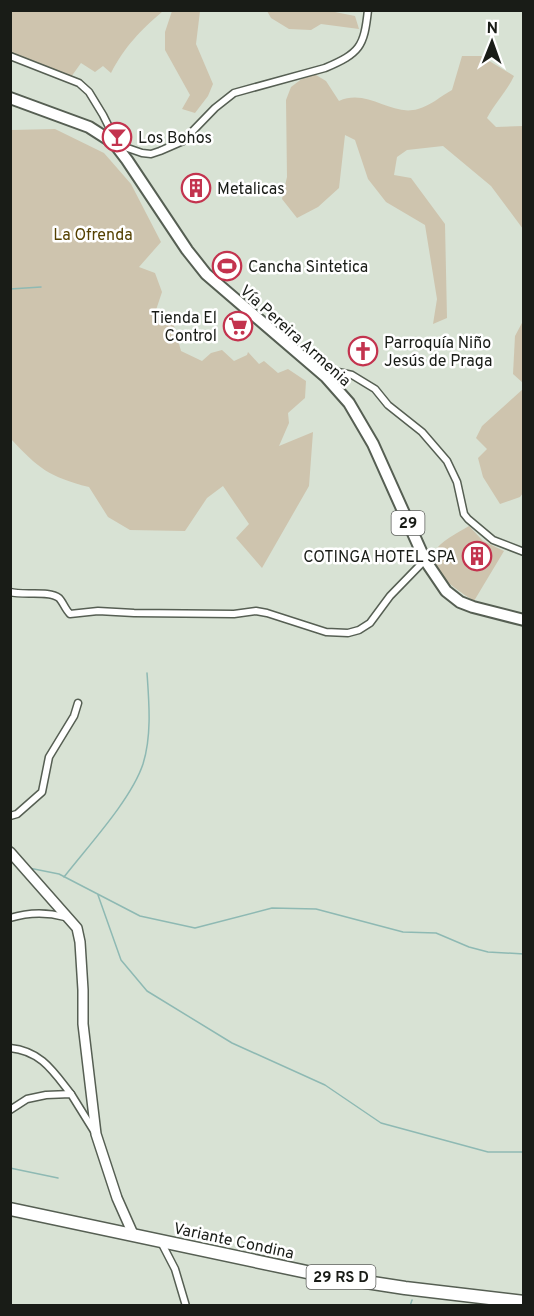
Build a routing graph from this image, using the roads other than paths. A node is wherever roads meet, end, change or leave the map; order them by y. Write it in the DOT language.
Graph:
graph roads {
  1 [pos="368,10"];
  2 [pos="10,56"];
  3 [pos="10,98"];
  4 [pos="111,141"];
  5 [pos="324,375"];
  6 [pos="524,552"];
  7 [pos="425,560"];
  8 [pos="10,592"];
  9 [pos="524,620"];
  10 [pos="78,703"];
  11 [pos="10,816"];
  12 [pos="10,852"];
  13 [pos="10,918"];
  14 [pos="69,918"];
  15 [pos="10,1048"];
  16 [pos="71,1094"];
  17 [pos="10,1110"];
  18 [pos="96,1134"];
  19 [pos="10,1209"];
  20 [pos="133,1234"];
  21 [pos="161,1242"];
  22 [pos="524,1302"];
  23 [pos="186,1305"];
  1 -- 4 [label="street"];
  2 -- 4 [label="street"];
  3 -- 4 [label="main road, Vía Pereira Armenia / 29"];
  4 -- 5 [label="main road, Vía Pereira Armenia / 29"];
  5 -- 6 [label="street"];
  5 -- 7 [label="main road, Vía Pereira Armenia / 29"];
  7 -- 8 [label="street"];
  7 -- 9 [label="main road, Vía Pereira Armenia / 29"];
  10 -- 11 [label="street"];
  12 -- 14 [label="street"];
  13 -- 14 [label="street"];
  14 -- 18 [label="street"];
  15 -- 16 [label="street"];
  16 -- 17 [label="street"];
  16 -- 18 [label="street"];
  18 -- 20 [label="street"];
  19 -- 20 [label="highway, Variante Condina / 29 RS D"];
  20 -- 21 [label="highway, Variante Condina / 29 RS D"];
  21 -- 22 [label="highway, Variante Condina / 29 RS D"];
  21 -- 23 [label="street"];
}
